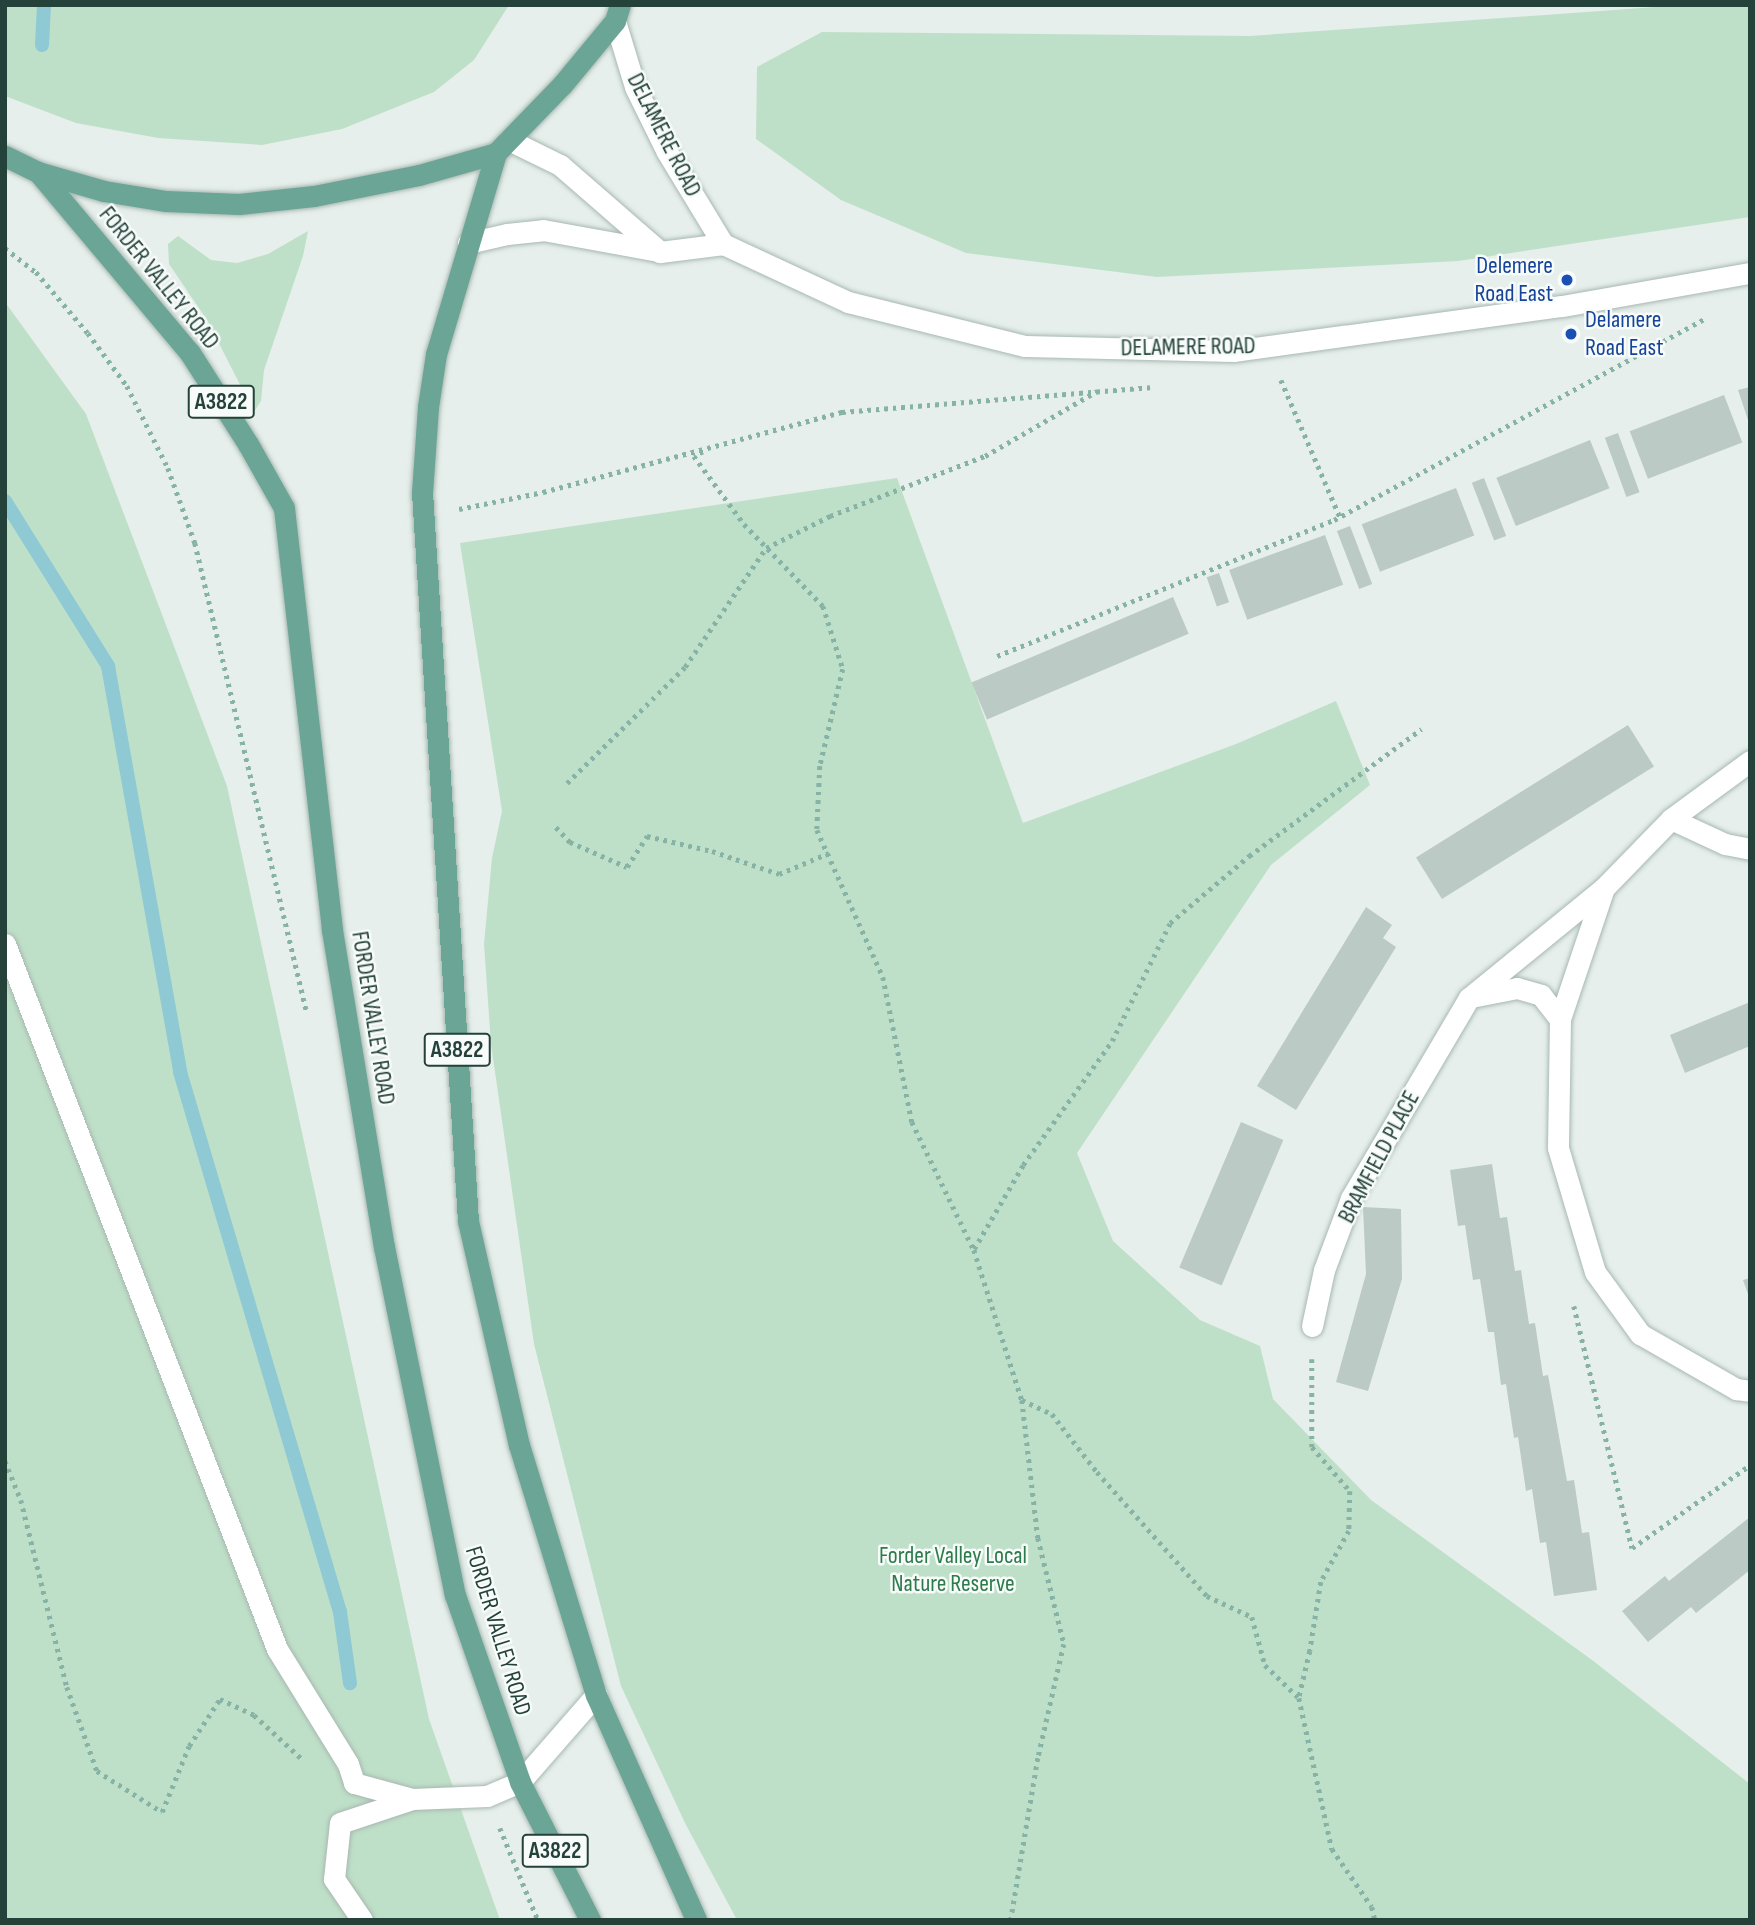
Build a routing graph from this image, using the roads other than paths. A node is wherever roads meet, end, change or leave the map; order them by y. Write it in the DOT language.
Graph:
graph roads {
  1 [pos="618,13"];
  2 [pos="502,147"];
  3 [pos="5,156"];
  4 [pos="38,172"];
  5 [pos="468,243"];
  6 [pos="723,244"];
  7 [pos="660,252"];
  8 [pos="1750,273"];
  9 [pos="1750,761"];
  10 [pos="1671,819"];
  11 [pos="1750,849"];
  12 [pos="1604,888"];
  13 [pos="5,944"];
  14 [pos="1469,998"];
  15 [pos="1560,1019"];
  16 [pos="1312,1326"];
  17 [pos="1750,1391"];
  18 [pos="596,1695"];
  19 [pos="520,1782"];
  20 [pos="412,1799"];
  21 [pos="362,1920"];
  22 [pos="590,1920"];
  23 [pos="696,1920"];
  1 -- 2 [label="main road"];
  1 -- 6 [label="street, DELAMERE ROAD"];
  2 -- 4 [label="main road"];
  2 -- 5 [label="main road, A3822"];
  2 -- 7 [label="street"];
  3 -- 4 [label="main road"];
  4 -- 19 [label="main road, FORDER VALLEY ROAD / A3822"];
  5 -- 7 [label="street"];
  5 -- 18 [label="main road, A3822"];
  6 -- 7 [label="street"];
  6 -- 8 [label="street, DELAMERE ROAD"];
  9 -- 10 [label="street, BRAMFIELD PLACE"];
  10 -- 11 [label="street"];
  10 -- 12 [label="street, BRAMFIELD PLACE"];
  12 -- 14 [label="street, BRAMFIELD PLACE"];
  12 -- 15 [label="street"];
  13 -- 20 [label="street"];
  14 -- 15 [label="street"];
  14 -- 16 [label="street, BRAMFIELD PLACE"];
  15 -- 17 [label="street"];
  18 -- 19 [label="street"];
  18 -- 23 [label="main road, A3822"];
  19 -- 20 [label="street"];
  19 -- 22 [label="main road, FORDER VALLEY ROAD / A3822"];
  20 -- 21 [label="street"];
}
